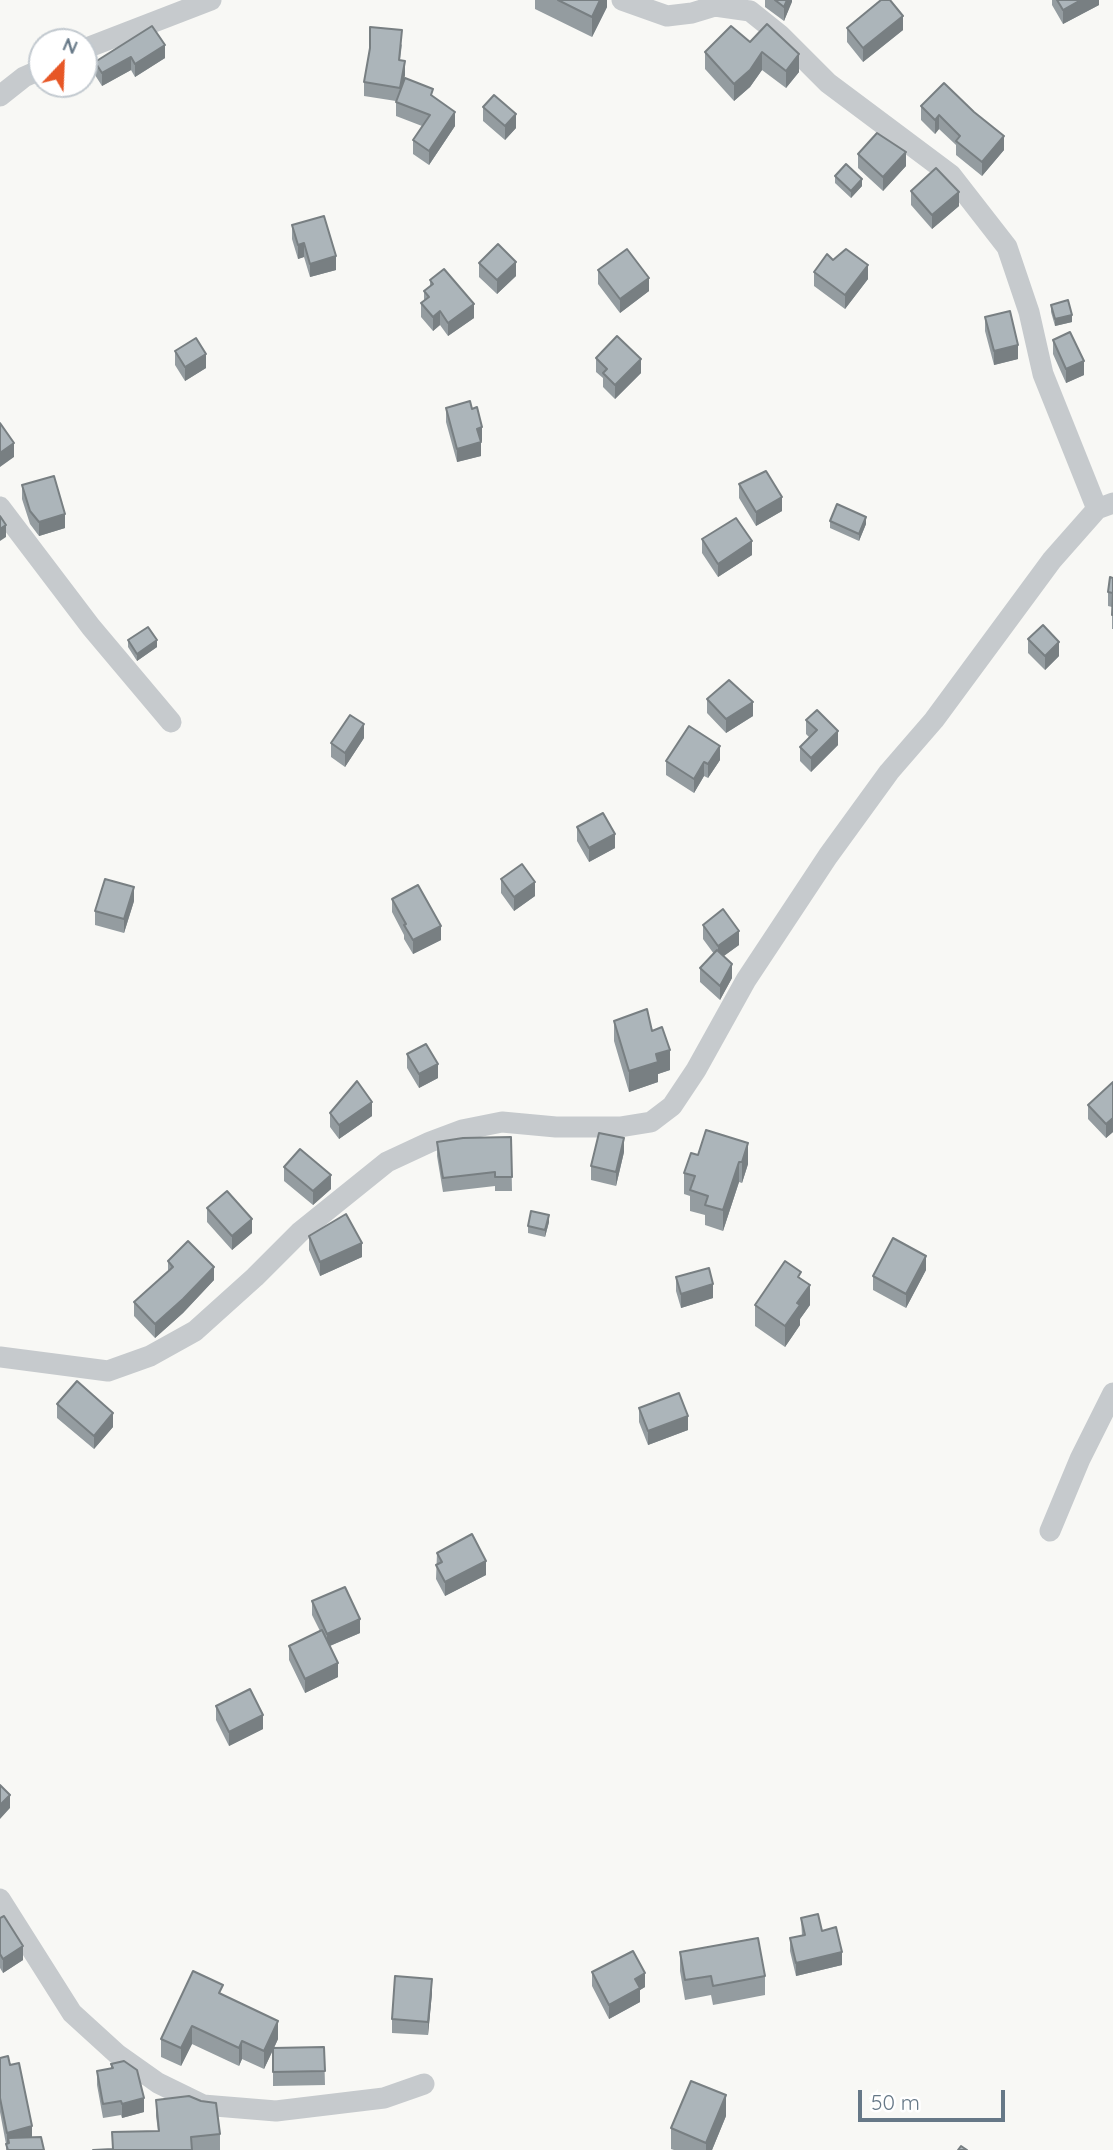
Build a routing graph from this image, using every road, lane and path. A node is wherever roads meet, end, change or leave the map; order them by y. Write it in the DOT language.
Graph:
graph roads {
  1 [pos="211,0"];
  2 [pos="622,0"];
  3 [pos="98,44"];
  4 [pos="28,75"];
  5 [pos="0,96"];
  6 [pos="1105,506"];
  7 [pos="0,507"];
  8 [pos="171,722"];
  9 [pos="0,1357"];
  10 [pos="1113,1393"];
  11 [pos="1050,1531"];
  12 [pos="0,1899"];
  13 [pos="424,2084"];
  1 -- 3 [label="street"];
  2 -- 6 [label="street"];
  4 -- 5 [label="street"];
  6 -- 9 [label="street"];
  7 -- 8 [label="street"];
  10 -- 11 [label="street"];
  12 -- 13 [label="street"];
}
